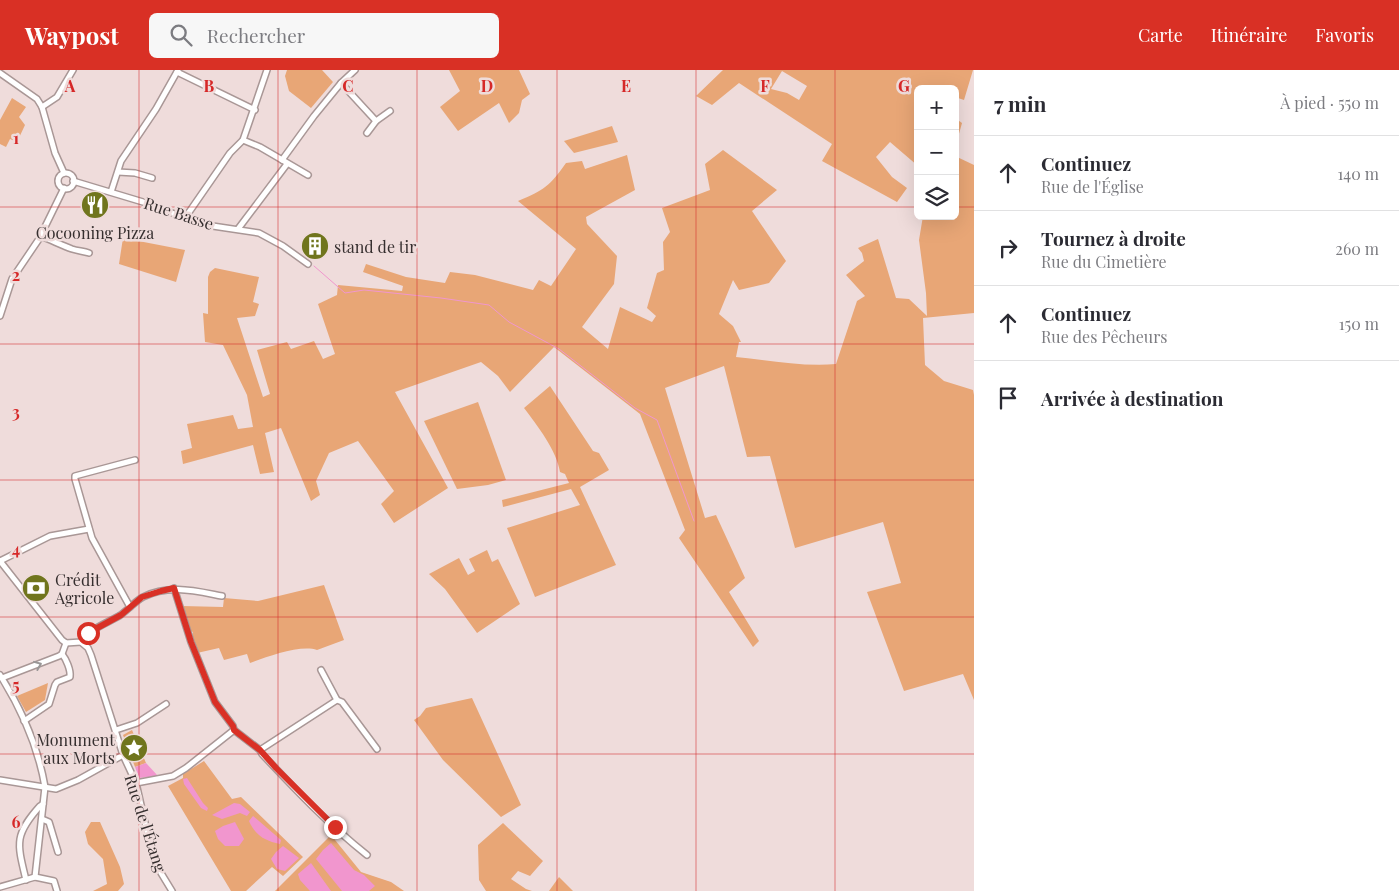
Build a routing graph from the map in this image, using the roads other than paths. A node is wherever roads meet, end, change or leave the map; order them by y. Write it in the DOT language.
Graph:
graph roads {
  1 [pos="73,70"];
  2 [pos="267,70"];
  3 [pos="355,70"];
  4 [pos="177,71"];
  5 [pos="0,73"];
  6 [pos="341,83"];
  7 [pos="42,107"];
  8 [pos="255,110"];
  9 [pos="390,111"];
  10 [pos="376,121"];
  11 [pos="367,133"];
  12 [pos="243,140"];
  13 [pos="282,160"];
  14 [pos="288,164"];
  15 [pos="118,172"];
  16 [pos="64,173"];
  17 [pos="308,175"];
  18 [pos="152,178"];
  19 [pos="73,181"];
  20 [pos="64,188"];
  21 [pos="112,192"];
  22 [pos="185,218"];
  23 [pos="238,229"];
  24 [pos="40,236"];
  25 [pos="89,253"];
  26 [pos="308,264"];
  27 [pos="1,309"];
  28 [pos="0,316"];
  29 [pos="135,460"];
  30 [pos="89,529"];
  31 [pos="0,561"];
  32 [pos="174,588"];
  33 [pos="222,596"];
  34 [pos="130,607"];
  35 [pos="81,642"];
  36 [pos="66,643"];
  37 [pos="62,654"];
  38 [pos="321,670"];
  39 [pos="1,676"];
  40 [pos="337,700"];
  41 [pos="166,704"];
  42 [pos="24,721"];
  43 [pos="116,730"];
  44 [pos="234,730"];
  45 [pos="377,749"];
  46 [pos="260,750"];
  47 [pos="123,755"];
  48 [pos="0,780"];
  49 [pos="136,783"];
  50 [pos="45,787"];
  51 [pos="43,804"];
  52 [pos="42,819"];
  53 [pos="58,852"];
  54 [pos="367,854"];
  55 [pos="35,877"];
  56 [pos="26,880"];
  57 [pos="0,887"];
  58 [pos="57,891"];
  59 [pos="172,891"];
  1 -- 7 [label="street"];
  2 -- 8 [label="street"];
  3 -- 6 [label="street"];
  4 -- 8 [label="street"];
  4 -- 15 [label="street"];
  5 -- 7 [label="street"];
  6 -- 10 [label="street"];
  6 -- 13 [label="street"];
  7 -- 16 [label="street"];
  8 -- 12 [label="street"];
  9 -- 10 [label="street"];
  10 -- 11 [label="street"];
  12 -- 13 [label="street"];
  12 -- 22 [label="street"];
  13 -- 14 [label="street"];
  14 -- 17 [label="street"];
  14 -- 23 [label="street"];
  15 -- 18 [label="street"];
  15 -- 21 [label="street"];
  16 -- 19 [label="street"];
  16 -- 20 [label="street"];
  19 -- 20 [label="street"];
  19 -- 21 [label="street, Rue Basse"];
  20 -- 24 [label="street"];
  21 -- 22 [label="street, Rue Basse"];
  22 -- 23 [label="street, Rue Basse"];
  23 -- 26 [label="street, Rue Basse"];
  24 -- 25 [label="street"];
  24 -- 27 [label="street"];
  27 -- 28 [label="street"];
  29 -- 30 [label="street"];
  30 -- 31 [label="street"];
  30 -- 34 [label="street"];
  31 -- 36 [label="street"];
  32 -- 33 [label="street"];
  32 -- 34 [label="street"];
  32 -- 44 [label="street"];
  34 -- 35 [label="street"];
  35 -- 36 [label="street"];
  35 -- 43 [label="street, Rue de l'Étang"];
  36 -- 37 [label="street"];
  39 -- 37 [label="street, one-way"];
  37 -- 42 [label="street"];
  38 -- 40 [label="street"];
  39 -- 42 [label="street"];
  40 -- 45 [label="street"];
  40 -- 46 [label="street"];
  41 -- 43 [label="street"];
  42 -- 50 [label="street"];
  43 -- 47 [label="street, Rue de l'Étang"];
  44 -- 46 [label="street"];
  44 -- 49 [label="street"];
  46 -- 54 [label="street"];
  47 -- 49 [label="street, Rue de l'Étang"];
  47 -- 50 [label="street"];
  48 -- 50 [label="street"];
  49 -- 59 [label="street, Rue de l'Étang"];
  50 -- 51 [label="street"];
  51 -- 52 [label="street"];
  51 -- 56 [label="street"];
  52 -- 53 [label="street"];
  52 -- 55 [label="street"];
  55 -- 56 [label="street"];
  55 -- 58 [label="street"];
  56 -- 57 [label="street"];
}
